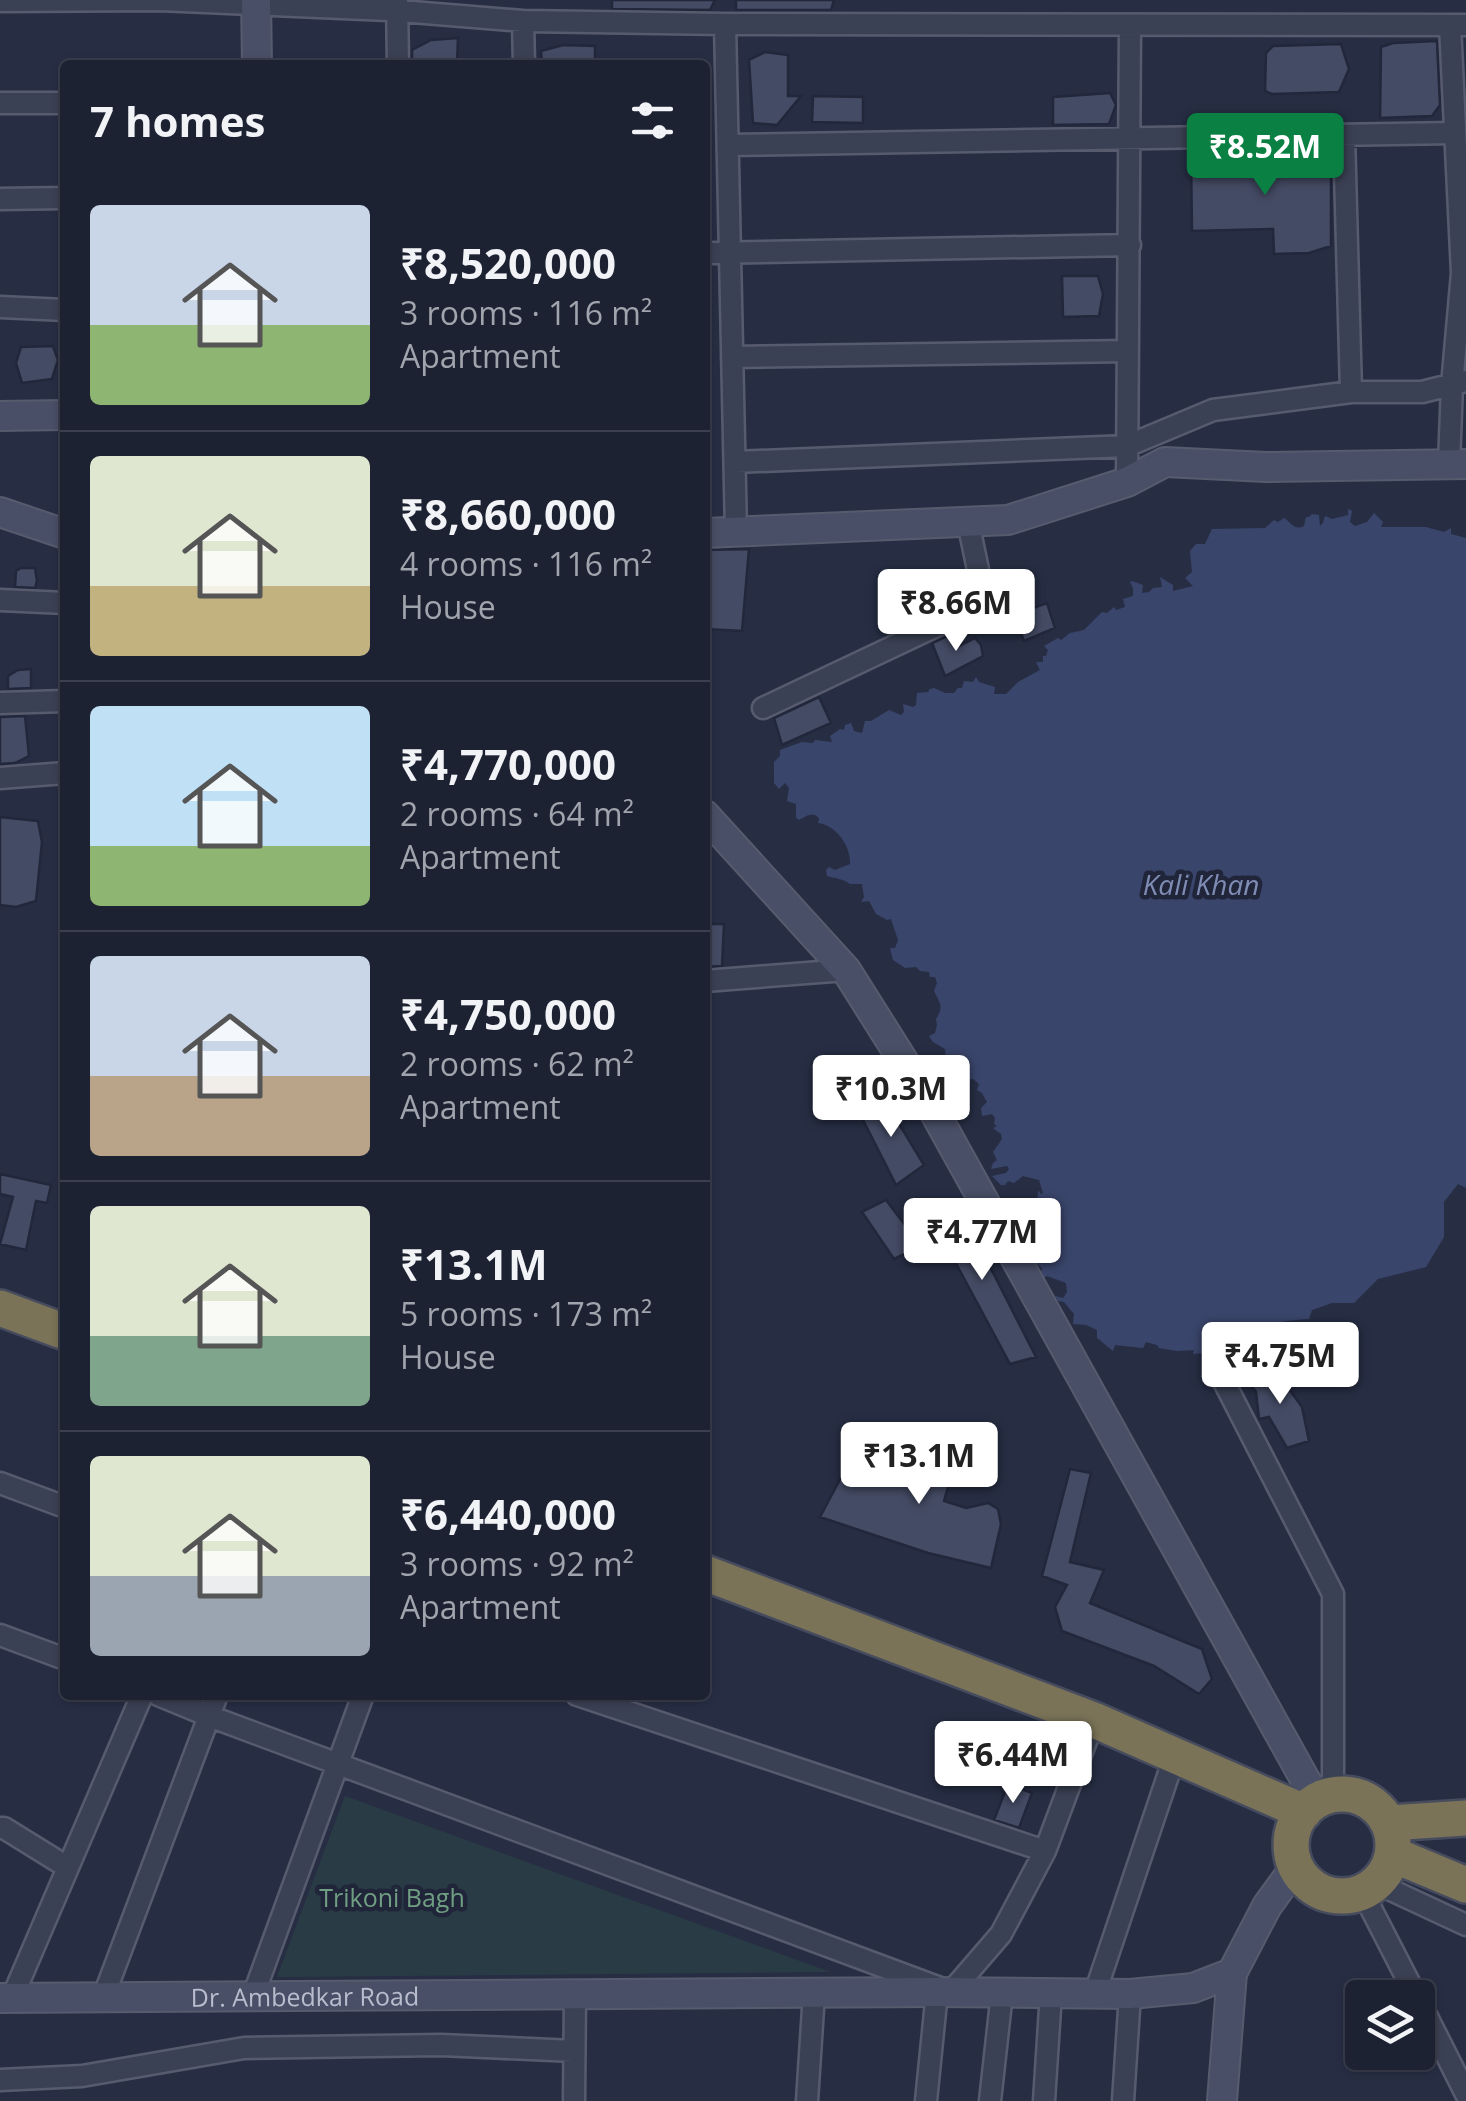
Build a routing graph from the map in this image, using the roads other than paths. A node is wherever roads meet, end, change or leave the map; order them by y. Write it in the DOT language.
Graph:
graph roads {
  1 [pos="0,1"];
  2 [pos="256,3"];
  3 [pos="397,5"];
  4 [pos="523,21"];
  5 [pos="725,24"];
  6 [pos="1130,25"];
  7 [pos="1458,25"];
  8 [pos="257,60"];
  9 [pos="398,60"];
  10 [pos="524,60"];
  11 [pos="0,103"];
  12 [pos="60,103"];
  13 [pos="1455,133"];
  14 [pos="1344,134"];
  15 [pos="1130,138"];
  16 [pos="728,145"];
  17 [pos="60,198"];
  18 [pos="0,199"];
  19 [pos="1130,245"];
  20 [pos="710,253"];
  21 [pos="730,254"];
  22 [pos="0,307"];
  23 [pos="60,310"];
  24 [pos="1128,351"];
  25 [pos="732,357"];
  26 [pos="1459,383"];
  27 [pos="1351,392"];
  28 [pos="60,415"];
  29 [pos="0,416"];
  30 [pos="1458,435"];
  31 [pos="1127,446"];
  32 [pos="734,462"];
  33 [pos="1458,464"];
  34 [pos="1127,482"];
  35 [pos="9,514"];
  36 [pos="60,519"];
  37 [pos="968,522"];
  38 [pos="60,532"];
  39 [pos="710,533"];
  40 [pos="736,533"];
  41 [pos="0,600"];
  42 [pos="60,603"];
  43 [pos="60,701"];
  44 [pos="0,703"];
  45 [pos="762,708"];
  46 [pos="60,772"];
  47 [pos="0,778"];
  48 [pos="710,820"];
  49 [pos="846,970"];
  50 [pos="710,982"];
  51 [pos="0,1308"];
  52 [pos="60,1330"];
  53 [pos="1223,1380"];
  54 [pos="0,1483"];
  55 [pos="60,1505"];
  56 [pos="710,1575"];
  57 [pos="0,1635"];
  58 [pos="60,1657"];
  59 [pos="140,1700"];
  60 [pos="170,1700"];
  61 [pos="215,1700"];
  62 [pos="361,1700"];
  63 [pos="593,1700"];
  64 [pos="209,1716"];
  65 [pos="1094,1720"];
  66 [pos="1175,1756"];
  67 [pos="338,1765"];
  68 [pos="1318,1803"];
  69 [pos="1466,1818"];
  70 [pos="0,1828"];
  71 [pos="1045,1851"];
  72 [pos="1381,1864"];
  73 [pos="1296,1866"];
  74 [pos="67,1867"];
  75 [pos="1466,1885"];
  76 [pos="1466,1925"];
  77 [pos="1232,1974"];
  78 [pos="1412,1980"];
  79 [pos="944,1992"];
  80 [pos="814,1993"];
  81 [pos="1002,1993"];
  82 [pos="1051,1993"];
  83 [pos="1095,1993"];
  84 [pos="575,1994"];
  85 [pos="1130,1994"];
  86 [pos="254,1996"];
  87 [pos="6,1998"];
  88 [pos="102,1998"];
  89 [pos="1435,2033"];
  90 [pos="574,2052"];
  91 [pos="0,2080"];
  92 [pos="1466,2094"];
  93 [pos="574,2101"];
  94 [pos="806,2101"];
  95 [pos="926,2101"];
  96 [pos="990,2101"];
  97 [pos="1044,2101"];
  98 [pos="1123,2101"];
  99 [pos="1222,2101"];
  1 -- 2 [label="street"];
  2 -- 3 [label="street"];
  2 -- 8 [label="main road"];
  3 -- 4 [label="street"];
  3 -- 9 [label="street"];
  4 -- 5 [label="street"];
  4 -- 10 [label="street"];
  5 -- 6 [label="street"];
  5 -- 16 [label="street"];
  6 -- 7 [label="street"];
  6 -- 15 [label="street"];
  7 -- 13 [label="street"];
  11 -- 12 [label="street"];
  13 -- 14 [label="street"];
  13 -- 26 [label="street"];
  14 -- 15 [label="street"];
  14 -- 27 [label="street"];
  15 -- 16 [label="street"];
  15 -- 19 [label="street"];
  16 -- 21 [label="street"];
  17 -- 18 [label="street"];
  19 -- 21 [label="street"];
  19 -- 24 [label="street"];
  20 -- 21 [label="street"];
  21 -- 25 [label="street"];
  22 -- 23 [label="street"];
  24 -- 25 [label="street"];
  24 -- 31 [label="street"];
  25 -- 32 [label="street"];
  26 -- 27 [label="street"];
  26 -- 30 [label="street"];
  27 -- 31 [label="street"];
  28 -- 29 [label="main road"];
  30 -- 33 [label="street"];
  31 -- 32 [label="street"];
  31 -- 34 [label="street"];
  32 -- 40 [label="street"];
  33 -- 34 [label="main road"];
  34 -- 37 [label="main road"];
  35 -- 36 [label="main road"];
  35 -- 38 [label="main road"];
  37 -- 40 [label="main road"];
  37 -- 45 [label="street"];
  39 -- 40 [label="main road"];
  41 -- 42 [label="street"];
  43 -- 44 [label="street"];
  46 -- 47 [label="street"];
  48 -- 49 [label="main road"];
  49 -- 50 [label="street"];
  49 -- 68 [label="main road"];
  51 -- 52 [label="highway"];
  53 -- 68 [label="street"];
  54 -- 55 [label="street"];
  56 -- 65 [label="highway"];
  57 -- 58 [label="street"];
  59 -- 74 [label="street"];
  60 -- 64 [label="street"];
  61 -- 64 [label="street"];
  62 -- 67 [label="street"];
  63 -- 71 [label="street"];
  64 -- 67 [label="street"];
  64 -- 88 [label="street"];
  65 -- 66 [label="highway"];
  65 -- 71 [label="street"];
  66 -- 68 [label="highway"];
  66 -- 83 [label="street"];
  67 -- 79 [label="street"];
  67 -- 86 [label="street"];
  68 -- 72 [label="highway"];
  68 -- 73 [label="highway"];
  69 -- 72 [label="highway"];
  70 -- 74 [label="street"];
  71 -- 79 [label="street"];
  72 -- 73 [label="highway"];
  72 -- 75 [label="highway"];
  72 -- 76 [label="street"];
  72 -- 78 [label="street"];
  73 -- 77 [label="main road"];
  74 -- 87 [label="street"];
  77 -- 85 [label="main road, Dr. Ambedkar Road"];
  77 -- 99 [label="main road"];
  79 -- 80 [label="main road, Dr. Ambedkar Road"];
  79 -- 81 [label="main road, Dr. Ambedkar Road"];
  79 -- 95 [label="street"];
  80 -- 84 [label="main road, Dr. Ambedkar Road"];
  80 -- 94 [label="street"];
  81 -- 82 [label="main road, Dr. Ambedkar Road"];
  81 -- 96 [label="street"];
  82 -- 83 [label="main road, Dr. Ambedkar Road"];
  82 -- 97 [label="street"];
  83 -- 85 [label="main road, Dr. Ambedkar Road"];
  84 -- 86 [label="main road, Dr. Ambedkar Road"];
  84 -- 90 [label="street"];
  85 -- 98 [label="street"];
  86 -- 88 [label="main road, Dr. Ambedkar Road"];
  87 -- 88 [label="main road, Dr. Ambedkar Road"];
  89 -- 92 [label="street"];
  90 -- 91 [label="street"];
  90 -- 93 [label="street"];
}
